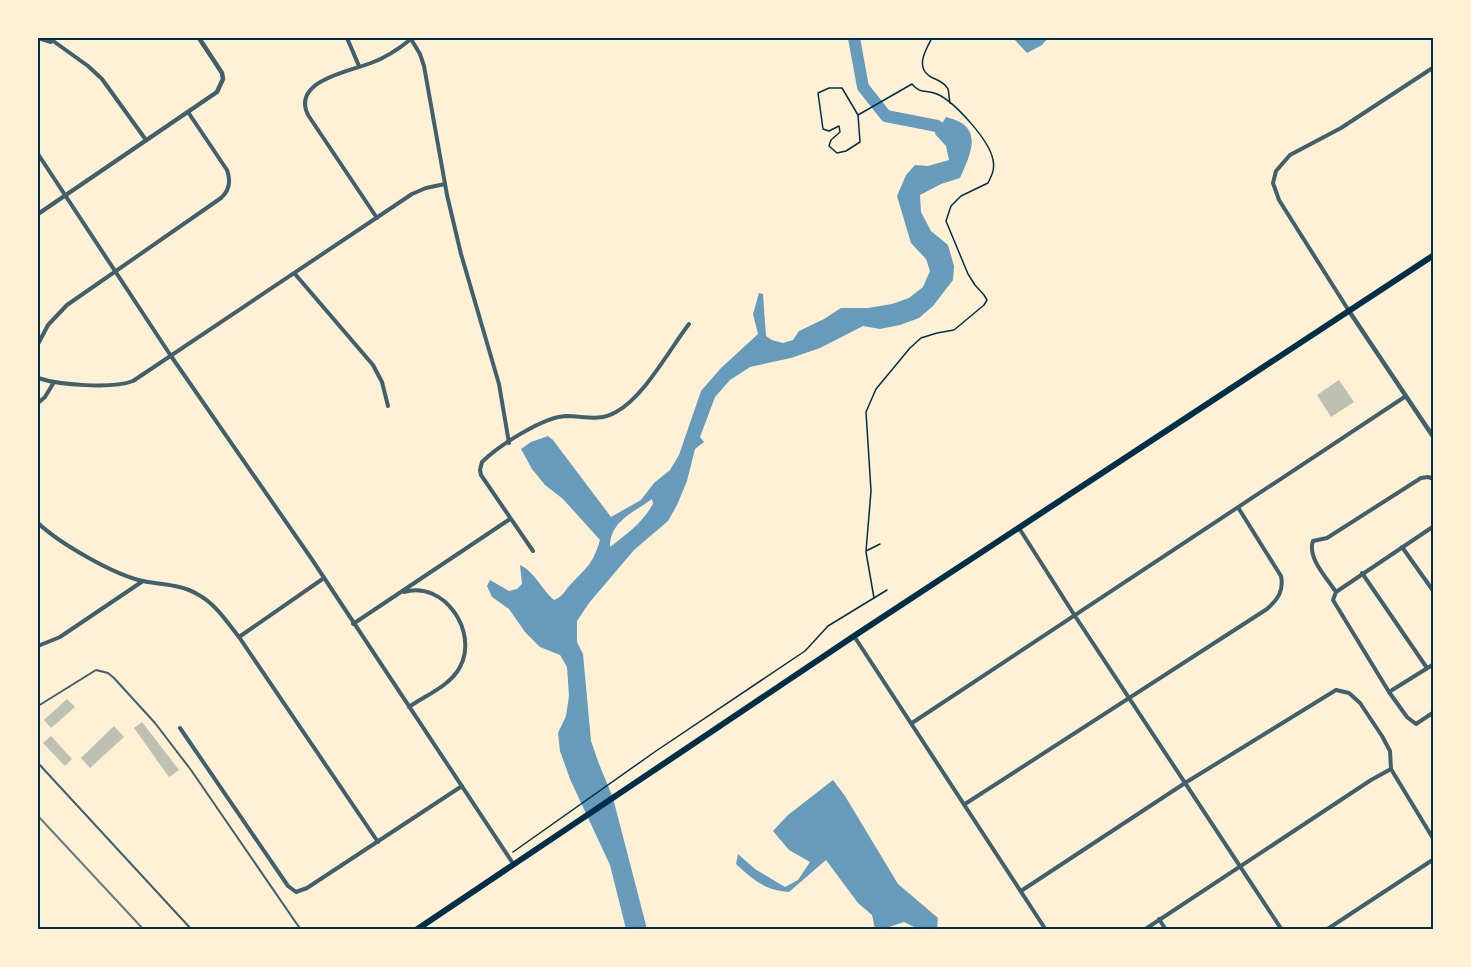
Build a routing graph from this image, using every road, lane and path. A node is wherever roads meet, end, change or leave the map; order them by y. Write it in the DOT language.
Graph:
graph roads {
  1 [pos="38,38"];
  2 [pos="49,38"];
  3 [pos="199,38"];
  4 [pos="347,38"];
  5 [pos="412,38"];
  6 [pos="932,38"];
  7 [pos="55,43"];
  8 [pos="359,66"];
  9 [pos="1434,67"];
  10 [pos="950,104"];
  11 [pos="188,112"];
  12 [pos="858,115"];
  13 [pos="146,140"];
  14 [pos="38,154"];
  15 [pos="445,184"];
  16 [pos="65,195"];
  17 [pos="38,214"];
  18 [pos="376,218"];
  19 [pos="1434,255"];
  20 [pos="115,272"];
  21 [pos="295,274"];
  22 [pos="1349,311"];
  23 [pos="689,324"];
  24 [pos="38,345"];
  25 [pos="171,356"];
  26 [pos="38,378"];
  27 [pos="54,382"];
  28 [pos="1406,396"];
  29 [pos="38,403"];
  30 [pos="388,406"];
  31 [pos="1434,438"];
  32 [pos="509,443"];
  33 [pos="1434,479"];
  34 [pos="1239,509"];
  35 [pos="510,519"];
  36 [pos="38,523"];
  37 [pos="1434,526"];
  38 [pos="1019,528"];
  39 [pos="880,544"];
  40 [pos="1402,547"];
  41 [pos="533,551"];
  42 [pos="866,551"];
  43 [pos="1362,573"];
  44 [pos="324,578"];
  45 [pos="143,581"];
  46 [pos="887,590"];
  47 [pos="1434,591"];
  48 [pos="1336,592"];
  49 [pos="400,593"];
  50 [pos="874,598"];
  51 [pos="1074,616"];
  52 [pos="353,624"];
  53 [pos="854,636"];
  54 [pos="239,638"];
  55 [pos="38,646"];
  56 [pos="1434,664"];
  57 [pos="1427,668"];
  58 [pos="1389,692"];
  59 [pos="1130,698"];
  60 [pos="38,706"];
  61 [pos="409,707"];
  62 [pos="1434,712"];
  63 [pos="912,723"];
  64 [pos="180,728"];
  65 [pos="38,764"];
  66 [pos="1391,769"];
  67 [pos="1185,783"];
  68 [pos="462,786"];
  69 [pos="965,804"];
  70 [pos="1434,840"];
  71 [pos="378,842"];
  72 [pos="515,850"];
  73 [pos="1434,859"];
  74 [pos="514,865"];
  75 [pos="1240,866"];
  76 [pos="1021,891"];
  77 [pos="1159,919"];
  78 [pos="192,930"];
  79 [pos="301,930"];
  80 [pos="416,930"];
  81 [pos="1046,930"];
  82 [pos="1144,930"];
  83 [pos="1166,930"];
  84 [pos="1282,930"];
  85 [pos="1326,930"];
  1 -- 7 [label="street"];
  2 -- 7 [label="street"];
  3 -- 11 [label="street"];
  4 -- 8 [label="street"];
  5 -- 8 [label="street"];
  5 -- 15 [label="street"];
  6 -- 10 [label="path"];
  7 -- 13 [label="street"];
  8 -- 18 [label="street"];
  9 -- 22 [label="street"];
  10 -- 12 [label="path"];
  10 -- 42 [label="path"];
  11 -- 13 [label="street"];
  11 -- 20 [label="street"];
  12 -- 12 [label="path"];
  13 -- 16 [label="street"];
  14 -- 16 [label="street"];
  15 -- 18 [label="street"];
  15 -- 32 [label="street"];
  16 -- 17 [label="street"];
  16 -- 20 [label="street"];
  18 -- 21 [label="street"];
  19 -- 22 [label="main road"];
  20 -- 24 [label="street"];
  20 -- 25 [label="street"];
  21 -- 25 [label="street"];
  21 -- 30 [label="street"];
  22 -- 28 [label="street"];
  22 -- 38 [label="main road"];
  23 -- 32 [label="street"];
  25 -- 27 [label="street"];
  25 -- 44 [label="street"];
  26 -- 27 [label="street"];
  27 -- 29 [label="street"];
  28 -- 31 [label="street"];
  28 -- 34 [label="street"];
  32 -- 35 [label="street"];
  33 -- 48 [label="street"];
  34 -- 51 [label="street"];
  34 -- 59 [label="street"];
  35 -- 41 [label="street"];
  35 -- 49 [label="street"];
  36 -- 45 [label="street"];
  37 -- 40 [label="street"];
  38 -- 51 [label="street"];
  38 -- 53 [label="main road"];
  39 -- 42 [label="path"];
  40 -- 43 [label="street"];
  40 -- 47 [label="street"];
  42 -- 50 [label="path"];
  43 -- 48 [label="street"];
  43 -- 57 [label="street"];
  44 -- 52 [label="street"];
  44 -- 54 [label="street"];
  45 -- 54 [label="street"];
  45 -- 55 [label="street"];
  46 -- 50 [label="path"];
  48 -- 58 [label="street"];
  49 -- 52 [label="street"];
  49 -- 61 [label="street"];
  50 -- 72 [label="path"];
  51 -- 59 [label="street"];
  51 -- 63 [label="street"];
  52 -- 61 [label="street"];
  53 -- 63 [label="street"];
  53 -- 74 [label="main road"];
  54 -- 71 [label="street"];
  56 -- 57 [label="street"];
  57 -- 58 [label="street"];
  58 -- 62 [label="street"];
  59 -- 67 [label="street"];
  59 -- 69 [label="street"];
  60 -- 79 [label="lane"];
  61 -- 68 [label="street"];
  63 -- 69 [label="street"];
  64 -- 71 [label="street"];
  65 -- 78 [label="lane"];
  66 -- 67 [label="street"];
  66 -- 70 [label="street"];
  66 -- 75 [label="street"];
  67 -- 75 [label="street"];
  67 -- 76 [label="street"];
  68 -- 71 [label="street"];
  68 -- 74 [label="street"];
  69 -- 76 [label="street"];
  73 -- 85 [label="street"];
  74 -- 80 [label="main road"];
  75 -- 77 [label="street"];
  75 -- 84 [label="street"];
  76 -- 81 [label="street"];
  77 -- 82 [label="street"];
  77 -- 83 [label="street"];
}
